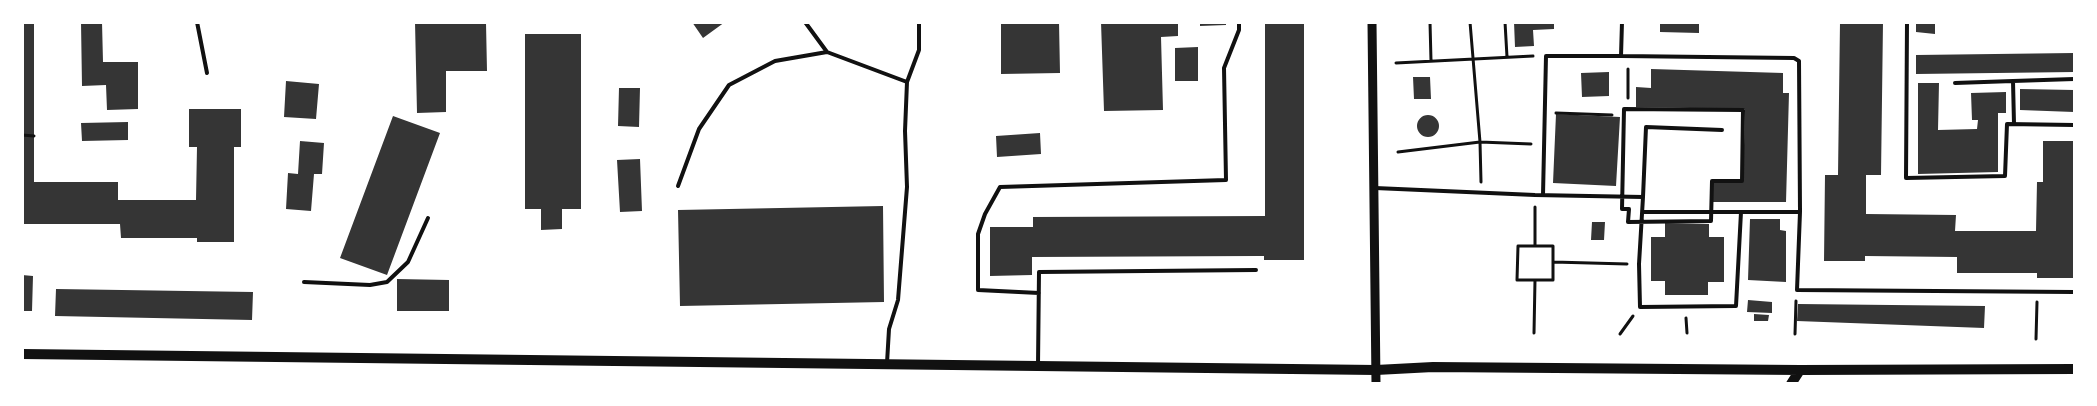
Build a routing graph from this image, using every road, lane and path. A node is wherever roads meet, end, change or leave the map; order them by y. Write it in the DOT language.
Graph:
graph roads {
  1 [pos="197,22"];
  2 [pos="805,22"];
  3 [pos="919,22"];
  4 [pos="1240,22"];
  5 [pos="1372,22"];
  6 [pos="1470,22"];
  7 [pos="1505,22"];
  8 [pos="1622,22"];
  9 [pos="1907,22"];
  10 [pos="1430,23"];
  11 [pos="827,52"];
  12 [pos="1546,56"];
  13 [pos="1622,56"];
  14 [pos="1628,56"];
  15 [pos="1507,57"];
  16 [pos="1473,58"];
  17 [pos="1431,61"];
  18 [pos="1396,63"];
  19 [pos="207,73"];
  20 [pos="2074,79"];
  21 [pos="2013,81"];
  22 [pos="908,82"];
  23 [pos="1955,83"];
  24 [pos="1628,109"];
  25 [pos="1545,112"];
  26 [pos="1623,116"];
  27 [pos="2014,124"];
  28 [pos="2074,125"];
  29 [pos="1722,130"];
  30 [pos="22,135"];
  31 [pos="34,136"];
  32 [pos="1480,142"];
  33 [pos="1544,144"];
  34 [pos="1398,152"];
  35 [pos="678,186"];
  36 [pos="1375,188"];
  37 [pos="1481,192"];
  38 [pos="1535,195"];
  39 [pos="1543,195"];
  40 [pos="1622,197"];
  41 [pos="1643,198"];
  42 [pos="1643,212"];
  43 [pos="1711,212"];
  44 [pos="1741,212"];
  45 [pos="1800,212"];
  46 [pos="428,218"];
  47 [pos="1642,222"];
  48 [pos="1535,246"];
  49 [pos="1553,262"];
  50 [pos="1639,264"];
  51 [pos="1256,270"];
  52 [pos="1535,280"];
  53 [pos="304,282"];
  54 [pos="1797,290"];
  55 [pos="2038,292"];
  56 [pos="2074,292"];
  57 [pos="1039,293"];
  58 [pos="1640,307"];
  59 [pos="1686,325"];
  60 [pos="1534,333"];
  61 [pos="1620,334"];
  62 [pos="1687,334"];
  63 [pos="1794,334"];
  64 [pos="2036,339"];
  65 [pos="22,354"];
  66 [pos="886,363"];
  67 [pos="1038,365"];
  68 [pos="2074,369"];
  69 [pos="1376,370"];
  70 [pos="1800,370"];
  71 [pos="1376,384"];
  72 [pos="1791,384"];
  1 -- 19 [label="lane"];
  2 -- 11 [label="lane"];
  3 -- 22 [label="lane"];
  4 -- 57 [label="lane"];
  5 -- 36 [label="street"];
  6 -- 16 [label="path"];
  7 -- 15 [label="path"];
  8 -- 13 [label="lane"];
  9 -- 27 [label="lane"];
  10 -- 17 [label="path"];
  11 -- 22 [label="lane"];
  11 -- 35 [label="lane"];
  12 -- 13 [label="lane"];
  12 -- 15 [label="path"];
  12 -- 25 [label="lane"];
  13 -- 14 [label="lane"];
  14 -- 24 [label="path"];
  14 -- 45 [label="lane"];
  15 -- 16 [label="path"];
  16 -- 17 [label="path"];
  16 -- 32 [label="path"];
  17 -- 18 [label="path"];
  20 -- 21 [label="lane"];
  21 -- 23 [label="lane"];
  21 -- 27 [label="lane"];
  22 -- 66 [label="lane"];
  24 -- 26 [label="lane"];
  24 -- 43 [label="lane"];
  25 -- 26 [label="path"];
  25 -- 33 [label="lane"];
  26 -- 40 [label="lane"];
  27 -- 28 [label="lane"];
  29 -- 41 [label="lane"];
  30 -- 31 [label="path"];
  32 -- 33 [label="path"];
  32 -- 34 [label="path"];
  32 -- 37 [label="path"];
  33 -- 39 [label="lane"];
  36 -- 37 [label="lane"];
  36 -- 69 [label="street"];
  37 -- 38 [label="lane"];
  38 -- 39 [label="lane"];
  38 -- 48 [label="path"];
  39 -- 40 [label="lane"];
  40 -- 41 [label="lane"];
  40 -- 47 [label="lane"];
  41 -- 42 [label="lane"];
  42 -- 43 [label="lane"];
  42 -- 47 [label="lane"];
  43 -- 44 [label="lane"];
  43 -- 47 [label="lane"];
  44 -- 45 [label="lane"];
  44 -- 58 [label="lane"];
  45 -- 54 [label="lane"];
  46 -- 53 [label="lane"];
  47 -- 50 [label="lane"];
  48 -- 49 [label="path"];
  48 -- 52 [label="path"];
  49 -- 50 [label="path"];
  49 -- 52 [label="path"];
  50 -- 58 [label="lane"];
  51 -- 57 [label="lane"];
  52 -- 60 [label="path"];
  54 -- 55 [label="lane"];
  54 -- 63 [label="path"];
  55 -- 56 [label="lane"];
  55 -- 64 [label="path"];
  57 -- 67 [label="lane"];
  58 -- 61 [label="path"];
  59 -- 62 [label="path"];
  65 -- 66 [label="main road"];
  66 -- 67 [label="main road"];
  67 -- 69 [label="main road"];
  68 -- 70 [label="main road"];
  69 -- 70 [label="main road"];
  69 -- 71 [label="street"];
  70 -- 72 [label="main road"];
}
